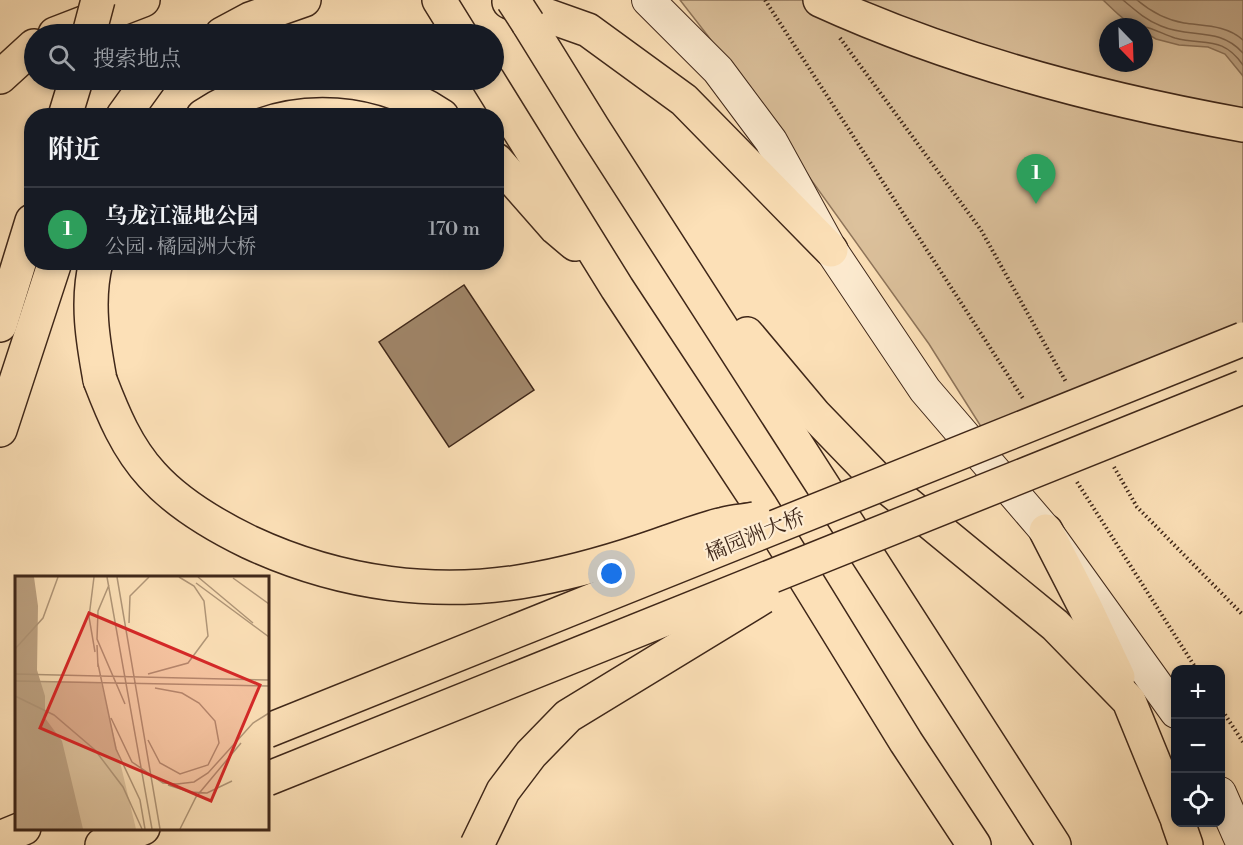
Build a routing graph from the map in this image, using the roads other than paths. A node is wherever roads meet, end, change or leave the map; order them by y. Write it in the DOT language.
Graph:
graph roads {
  1 [pos="98,0"];
  2 [pos="143,0"];
  3 [pos="304,0"];
  4 [pos="439,0"];
  5 [pos="503,0"];
  6 [pos="648,0"];
  7 [pos="520,11"];
  8 [pos="826,14"];
  9 [pos="81,24"];
  10 [pos="92,24"];
  11 [pos="241,24"];
  12 [pos="454,24"];
  13 [pos="24,55"];
  14 [pos="0,77"];
  15 [pos="73,90"];
  16 [pos="142,90"];
  17 [pos="255,90"];
  18 [pos="382,90"];
  19 [pos="494,90"];
  20 [pos="67,108"];
  21 [pos="129,108"];
  22 [pos="214,108"];
  23 [pos="428,108"];
  24 [pos="1243,125"];
  25 [pos="593,128"];
  26 [pos="504,169"];
  27 [pos="24,247"];
  28 [pos="831,250"];
  29 [pos="52,270"];
  30 [pos="94,270"];
  31 [pos="617,288"];
  32 [pos="0,325"];
  33 [pos="1243,339"];
  34 [pos="1243,387"];
  35 [pos="0,430"];
  36 [pos="816,511"];
  37 [pos="1046,531"];
  38 [pos="834,552"];
  39 [pos="1129,701"];
  40 [pos="1171,705"];
  41 [pos="268,731"];
  42 [pos="906,742"];
  43 [pos="268,779"];
  44 [pos="1225,802"];
  45 [pos="1171,804"];
  46 [pos="1180,827"];
  47 [pos="19,830"];
  48 [pos="138,830"];
  49 [pos="0,838"];
  50 [pos="102,845"];
  51 [pos="477,845"];
  52 [pos="955,845"];
  53 [pos="975,845"];
  54 [pos="1054,845"];
  55 [pos="1186,845"];
  56 [pos="1243,845"];
  1 -- 10 [label="highway, bridge"];
  2 -- 9 [label="highway"];
  3 -- 11 [label="highway"];
  4 -- 12 [label="highway"];
  5 -- 28 [label="highway"];
  6 -- 28 [label="main road"];
  7 -- 25 [label="highway"];
  8 -- 24 [label="highway"];
  13 -- 14 [label="highway"];
  15 -- 20 [label="highway"];
  16 -- 21 [label="highway"];
  17 -- 22 [label="highway"];
  18 -- 23 [label="highway"];
  19 -- 31 [label="highway"];
  25 -- 39 [label="highway"];
  25 -- 54 [label="highway"];
  26 -- 31 [label="highway"];
  27 -- 32 [label="highway"];
  28 -- 37 [label="main road"];
  29 -- 35 [label="highway"];
  30 -- 36 [label="highway, bridge"];
  31 -- 42 [label="highway"];
  33 -- 36 [label="highway, 橘园洲大桥, bridge"];
  34 -- 38 [label="highway, bridge"];
  36 -- 41 [label="highway, 橘园洲大桥, bridge"];
  37 -- 39 [label="highway"];
  37 -- 40 [label="main road"];
  38 -- 43 [label="highway, bridge"];
  38 -- 51 [label="highway, bridge"];
  39 -- 45 [label="highway"];
  42 -- 52 [label="highway"];
  42 -- 53 [label="highway"];
  44 -- 56 [label="main road"];
  46 -- 55 [label="highway"];
  47 -- 49 [label="highway"];
  48 -- 50 [label="highway"];
}
